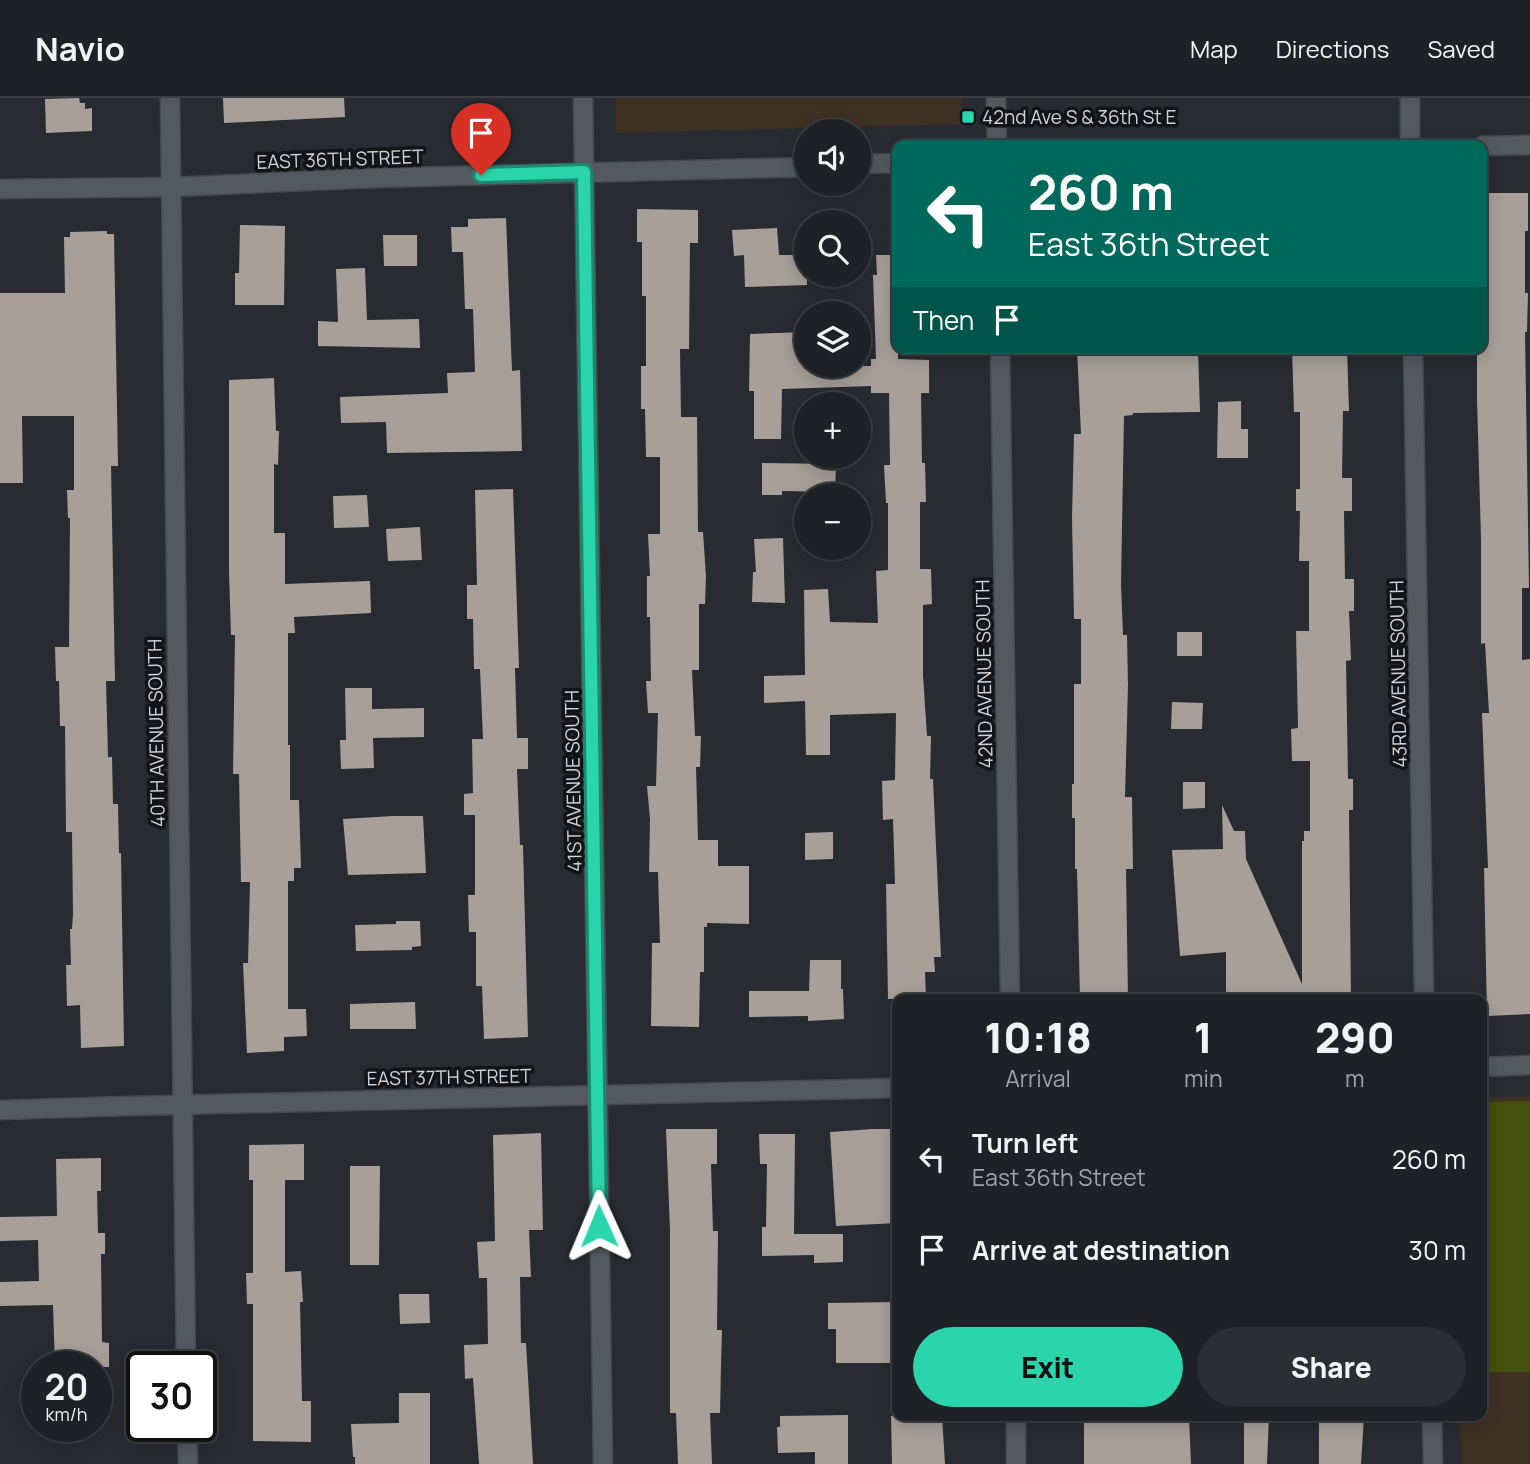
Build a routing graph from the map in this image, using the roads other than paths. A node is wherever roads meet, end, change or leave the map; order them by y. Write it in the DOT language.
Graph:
graph roads {
  1 [pos="170,98"];
  2 [pos="583,98"];
  3 [pos="996,98"];
  4 [pos="1410,98"];
  5 [pos="997,140"];
  6 [pos="1410,140"];
  7 [pos="1530,145"];
  8 [pos="1487,146"];
  9 [pos="892,163"];
  10 [pos="871,164"];
  11 [pos="794,167"];
  12 [pos="584,172"];
  13 [pos="171,187"];
  14 [pos="0,189"];
  15 [pos="1000,354"];
  16 [pos="1413,354"];
  17 [pos="1010,994"];
  18 [pos="1424,994"];
  19 [pos="1530,1065"];
  20 [pos="1487,1067"];
  21 [pos="892,1088"];
  22 [pos="598,1094"];
  23 [pos="181,1105"];
  24 [pos="0,1110"];
  25 [pos="186,1351"];
  26 [pos="1016,1421"];
  27 [pos="1432,1421"];
  28 [pos="187,1442"];
  29 [pos="188,1464"];
  30 [pos="603,1464"];
  31 [pos="1016,1464"];
  32 [pos="1433,1464"];
  1 -- 13 [label="street, 40TH AVENUE SOUTH"];
  2 -- 12 [label="street, 41ST AVENUE SOUTH"];
  3 -- 5 [label="street"];
  4 -- 6 [label="street"];
  7 -- 8 [label="street"];
  9 -- 10 [label="street"];
  11 -- 12 [label="street, EAST 36TH STREET"];
  12 -- 13 [label="street, EAST 36TH STREET"];
  12 -- 22 [label="street, 41ST AVENUE SOUTH"];
  13 -- 14 [label="street, EAST 36TH STREET"];
  13 -- 23 [label="street, 40TH AVENUE SOUTH"];
  15 -- 17 [label="street, 42ND AVENUE SOUTH"];
  16 -- 18 [label="street, 43RD AVENUE SOUTH"];
  19 -- 20 [label="street"];
  21 -- 22 [label="street, EAST 37TH STREET"];
  22 -- 23 [label="street, EAST 37TH STREET"];
  22 -- 30 [label="street, 41ST AVENUE SOUTH"];
  23 -- 24 [label="street, EAST 37TH STREET"];
  23 -- 25 [label="street, 40TH AVENUE SOUTH"];
  26 -- 31 [label="street"];
  27 -- 32 [label="street"];
  28 -- 29 [label="street"];
}
